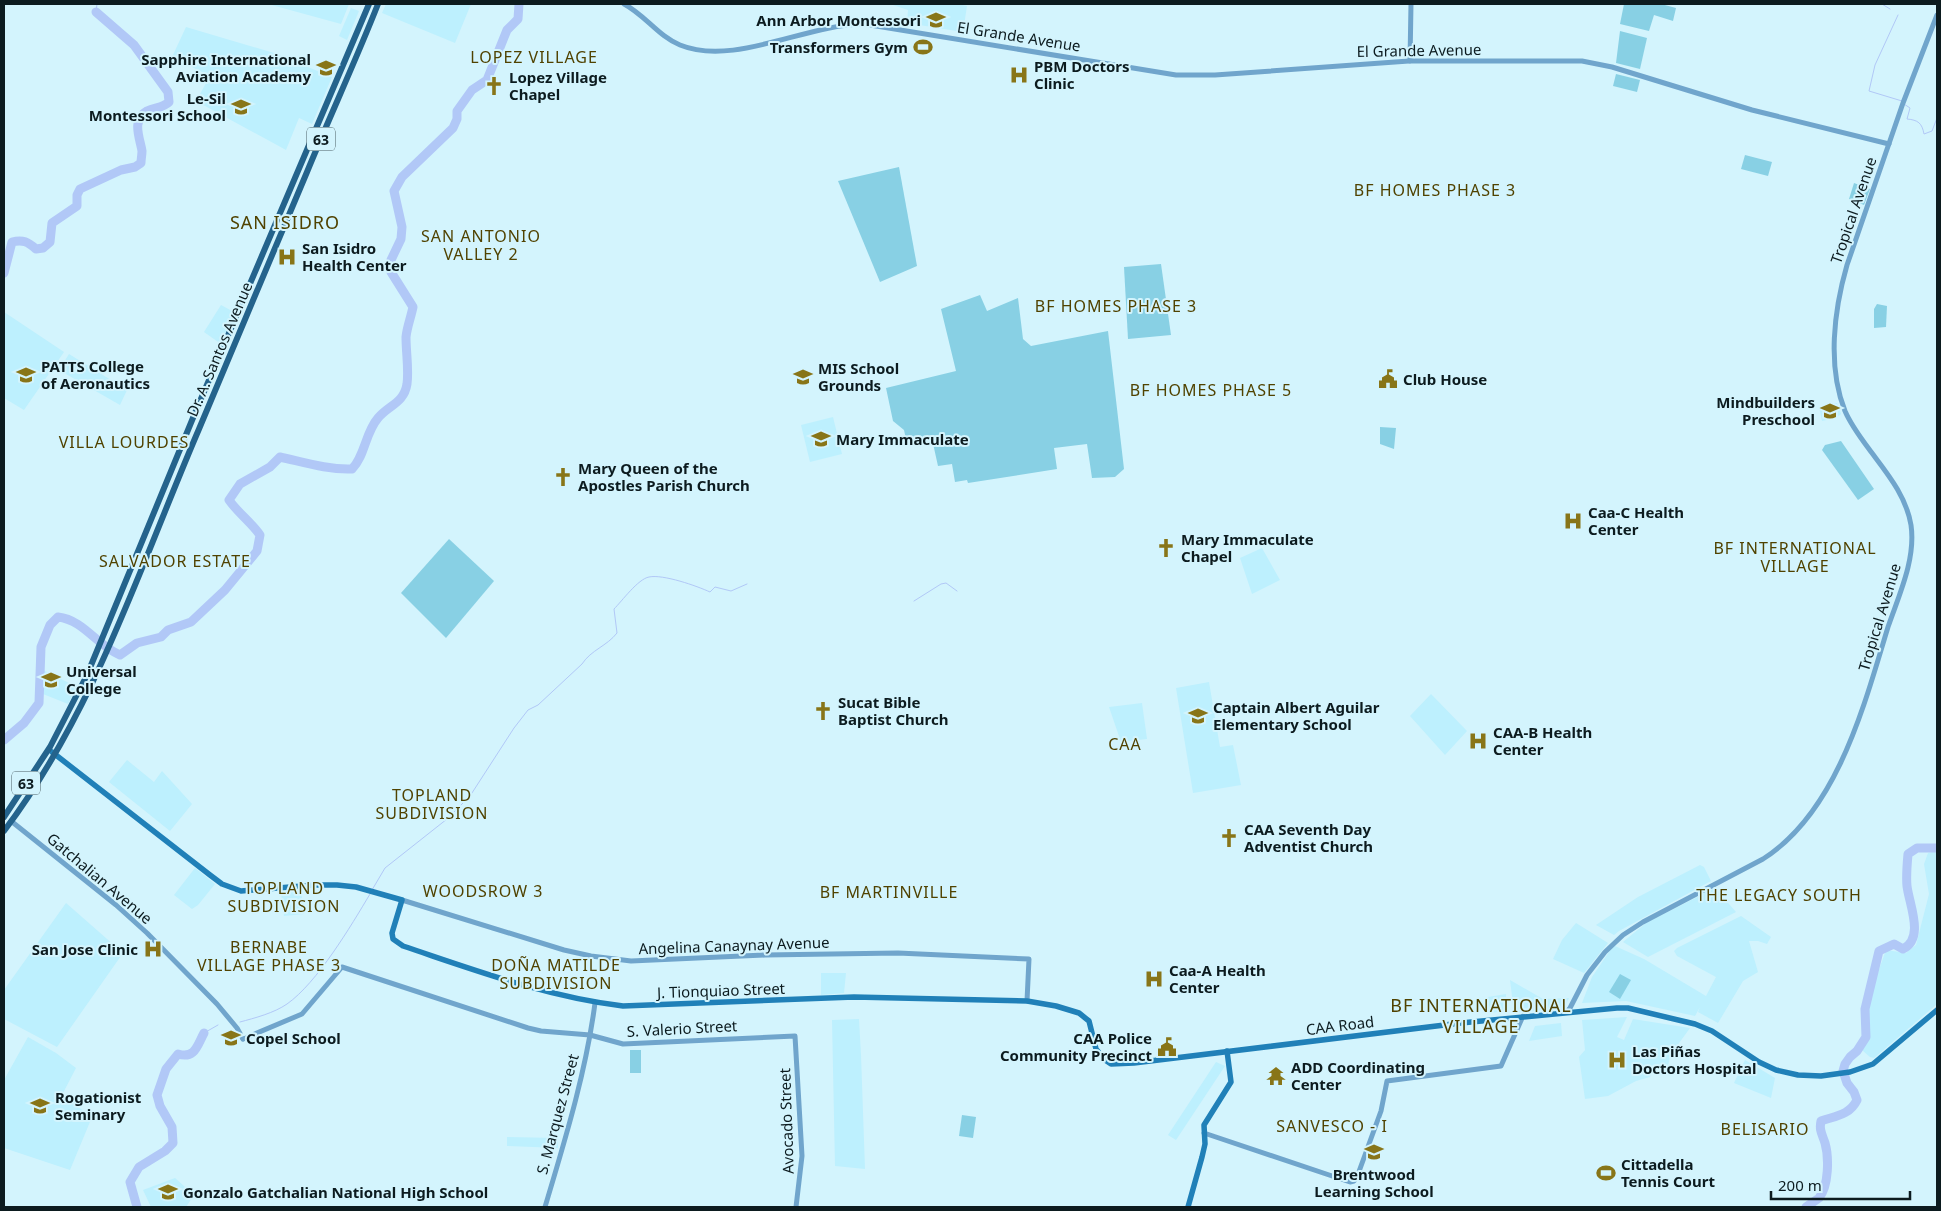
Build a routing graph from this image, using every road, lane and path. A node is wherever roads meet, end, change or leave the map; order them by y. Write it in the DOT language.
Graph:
graph roads {
  1 [pos="369,4"];
  2 [pos="624,4"];
  3 [pos="1411,4"];
  4 [pos="377,5"];
  5 [pos="1937,15"];
  6 [pos="1410,61"];
  7 [pos="1889,144"];
  8 [pos="48,750"];
  9 [pos="55,754"];
  10 [pos="4,817"];
  11 [pos="11,821"];
  12 [pos="4,831"];
  13 [pos="402,900"];
  14 [pos="1026,1001"];
  15 [pos="594,1002"];
  16 [pos="1570,1010"];
  17 [pos="1937,1010"];
  18 [pos="1522,1016"];
  19 [pos="590,1035"];
  20 [pos="795,1036"];
  21 [pos="242,1039"];
  22 [pos="1228,1051"];
  23 [pos="1111,1064"];
  24 [pos="1204,1133"];
  25 [pos="797,1206"];
  26 [pos="545,1207"];
  27 [pos="1188,1207"];
  1 -- 4 [label="main road"];
  1 -- 8 [label="main road, Dr. A. Santos Avenue / 63"];
  2 -- 6 [label="street, El Grande Avenue"];
  3 -- 6 [label="street"];
  4 -- 9 [label="main road, Dr. A. Santos Avenue / 63"];
  5 -- 7 [label="street, Tropical Avenue"];
  6 -- 7 [label="street, El Grande Avenue"];
  7 -- 16 [label="street, Tropical Avenue"];
  8 -- 9 [label="main road, Angelina Canaynay Avenue"];
  8 -- 10 [label="main road, Dr. A. Santos Avenue / 63"];
  9 -- 11 [label="main road, Dr. A. Santos Avenue / 63"];
  9 -- 13 [label="main road, Angelina Canaynay Avenue"];
  11 -- 12 [label="main road, Dr. A. Santos Avenue / 63"];
  11 -- 21 [label="street, Gatchalian Avenue"];
  13 -- 14 [label="street, Angelina Canaynay Avenue"];
  13 -- 15 [label="main road, J. Tionquiao Street"];
  14 -- 15 [label="main road, J. Tionquiao Street"];
  14 -- 23 [label="main road, J. Tionquiao Street"];
  15 -- 19 [label="street, S. Marquez Street"];
  16 -- 17 [label="main road, CAA Road"];
  16 -- 18 [label="main road, CAA Road"];
  18 -- 22 [label="main road, CAA Road"];
  18 -- 24 [label="street"];
  19 -- 20 [label="street, S. Valerio Street"];
  19 -- 21 [label="street, S. Valerio Street"];
  19 -- 26 [label="street, S. Marquez Street"];
  20 -- 25 [label="street, Avocado Street"];
  22 -- 23 [label="main road, CAA Road"];
  22 -- 24 [label="main road"];
  24 -- 27 [label="main road"];
}
